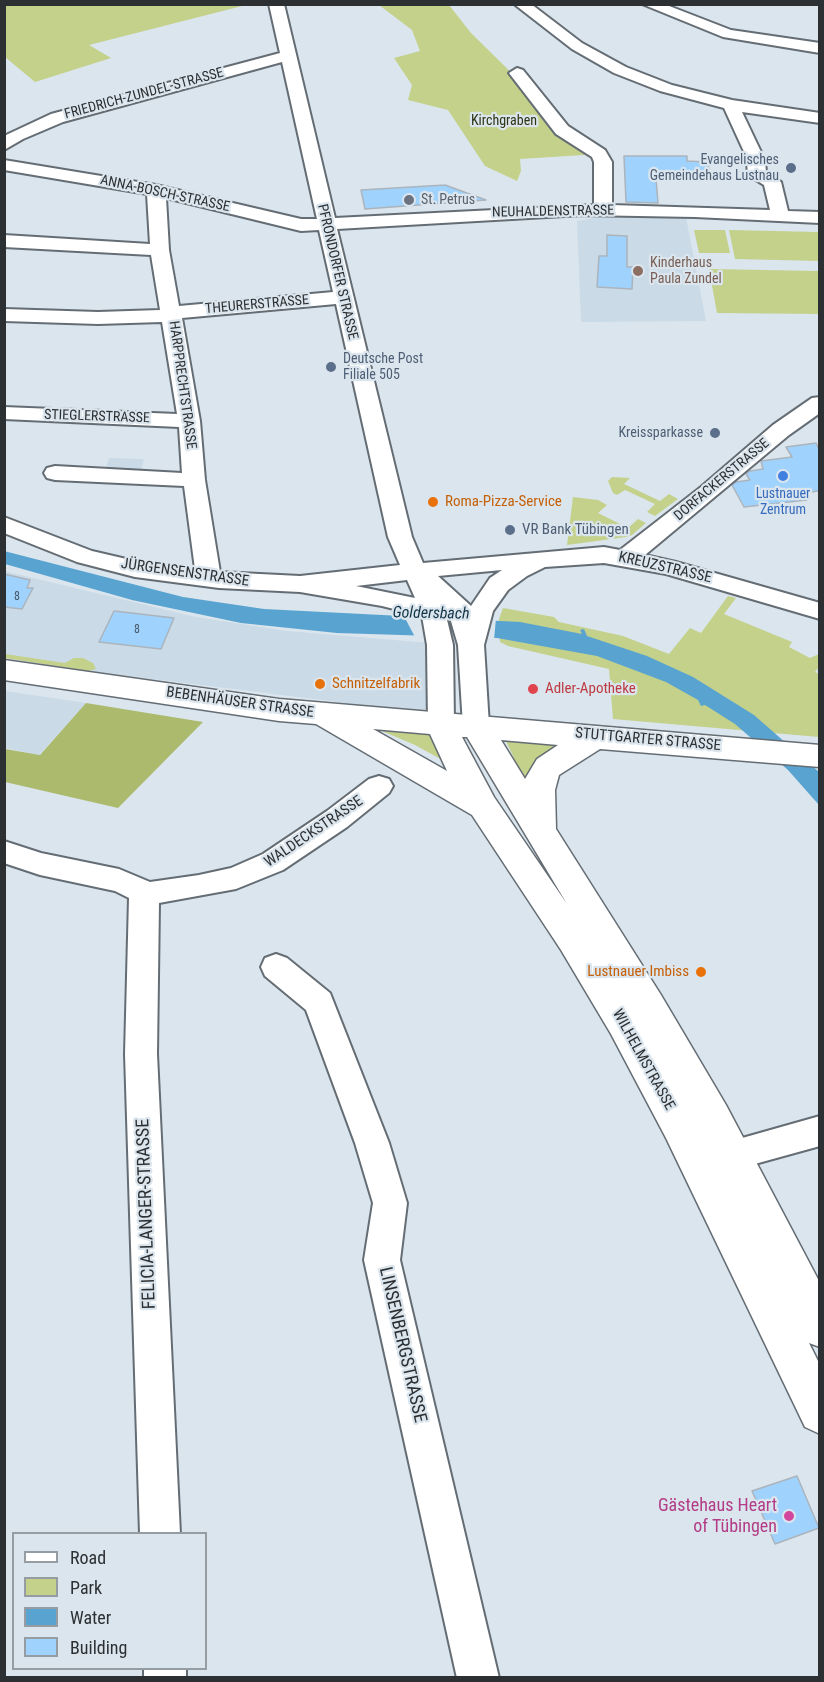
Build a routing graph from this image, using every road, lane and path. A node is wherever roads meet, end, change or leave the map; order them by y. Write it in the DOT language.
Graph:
graph roads {
  1 [pos="276,4"];
  2 [pos="521,4"];
  3 [pos="649,4"];
  4 [pos="819,48"];
  5 [pos="289,56"];
  6 [pos="517,73"];
  7 [pos="731,105"];
  8 [pos="819,118"];
  9 [pos="4,145"];
  10 [pos="4,165"];
  11 [pos="156,190"];
  12 [pos="603,210"];
  13 [pos="780,215"];
  14 [pos="819,218"];
  15 [pos="326,225"];
  16 [pos="4,241"];
  17 [pos="160,250"];
  18 [pos="343,297"];
  19 [pos="4,315"];
  20 [pos="172,315"];
  21 [pos="819,403"];
  22 [pos="4,413"];
  23 [pos="189,421"];
  24 [pos="55,473"];
  25 [pos="194,480"];
  26 [pos="4,524"];
  27 [pos="626,558"];
  28 [pos="550,559"];
  29 [pos="416,571"];
  30 [pos="209,579"];
  31 [pos="300,584"];
  32 [pos="382,598"];
  33 [pos="777,598"];
  34 [pos="470,609"];
  35 [pos="433,611"];
  36 [pos="819,611"];
  37 [pos="819,625"];
  38 [pos="4,669"];
  39 [pos="320,714"];
  40 [pos="441,723"];
  41 [pos="476,726"];
  42 [pos="597,736"];
  43 [pos="819,756"];
  44 [pos="379,786"];
  45 [pos="483,806"];
  46 [pos="540,830"];
  47 [pos="4,852"];
  48 [pos="144,894"];
  49 [pos="276,967"];
  50 [pos="819,1131"];
  51 [pos="733,1155"];
  52 [pos="819,1327"];
  53 [pos="819,1412"];
  54 [pos="160,1532"];
  55 [pos="478,1677"];
  1 -- 5 [label="street, PFRONDORFER STRASSE"];
  2 -- 7 [label="street"];
  3 -- 4 [label="street"];
  5 -- 9 [label="street, FRIEDRICH-ZUNDEL-STRASSE"];
  5 -- 15 [label="street, PFRONDORFER STRASSE"];
  6 -- 12 [label="street"];
  7 -- 8 [label="street"];
  7 -- 13 [label="street"];
  10 -- 11 [label="street, ANNA-BOSCH-STRASSE"];
  11 -- 15 [label="street, ANNA-BOSCH-STRASSE"];
  11 -- 17 [label="street, HARPPRECHTSTRASSE"];
  12 -- 13 [label="street, NEUHALDENSTRASSE"];
  12 -- 15 [label="street, NEUHALDENSTRASSE"];
  13 -- 14 [label="street, NEUHALDENSTRASSE"];
  15 -- 18 [label="street, PFRONDORFER STRASSE"];
  16 -- 17 [label="street"];
  17 -- 20 [label="street, HARPPRECHTSTRASSE"];
  18 -- 20 [label="street, THEURERSTRASSE"];
  18 -- 29 [label="street, PFRONDORFER STRASSE"];
  19 -- 20 [label="street, THEURERSTRASSE"];
  20 -- 23 [label="street, HARPPRECHTSTRASSE"];
  21 -- 27 [label="street, DORFACKERSTRASSE"];
  22 -- 23 [label="street, STIEGLERSTRASSE"];
  23 -- 25 [label="street, HARPPRECHTSTRASSE"];
  24 -- 25 [label="street"];
  25 -- 30 [label="street, HARPPRECHTSTRASSE"];
  26 -- 30 [label="street, JÜRGENSENSTRASSE"];
  27 -- 28 [label="street, KREUZSTRASSE"];
  27 -- 33 [label="street, KREUZSTRASSE"];
  28 -- 29 [label="street, KREUZSTRASSE"];
  28 -- 34 [label="street, KREUZSTRASSE"];
  29 -- 31 [label="street, JÜRGENSENSTRASSE"];
  29 -- 32 [label="street"];
  29 -- 34 [label="street, PFRONDORFER STRASSE"];
  29 -- 35 [label="street, PFRONDORFER STRASSE"];
  30 -- 31 [label="street, JÜRGENSENSTRASSE"];
  31 -- 32 [label="street, JÜRGENSENSTRASSE"];
  32 -- 35 [label="street, JÜRGENSENSTRASSE"];
  33 -- 36 [label="street, KREUZSTRASSE"];
  33 -- 37 [label="street, KREUZSTRASSE"];
  34 -- 41 [label="street, KREUZSTRASSE"];
  35 -- 40 [label="street, PFRONDORFER STRASSE"];
  38 -- 39 [label="main road, BEBENHÄUSER STRASSE"];
  39 -- 40 [label="main road, BEBENHÄUSER STRASSE"];
  39 -- 45 [label="main road"];
  40 -- 41 [label="main road, BEBENHÄUSER STRASSE"];
  40 -- 45 [label="main road, WILHELMSTRASSE"];
  41 -- 42 [label="main road, STUTTGARTER STRASSE"];
  41 -- 46 [label="main road, WILHELMSTRASSE"];
  42 -- 43 [label="main road, STUTTGARTER STRASSE"];
  42 -- 46 [label="main road"];
  44 -- 48 [label="street, WALDECKSTRASSE"];
  45 -- 53 [label="main road, WILHELMSTRASSE"];
  46 -- 51 [label="main road, WILHELMSTRASSE"];
  47 -- 48 [label="street"];
  48 -- 54 [label="street, FELICIA-LANGER-STRASSE"];
  49 -- 55 [label="street, LINSENBERGSTRASSE"];
  50 -- 51 [label="street"];
  51 -- 52 [label="main road, WILHELMSTRASSE"];
}
